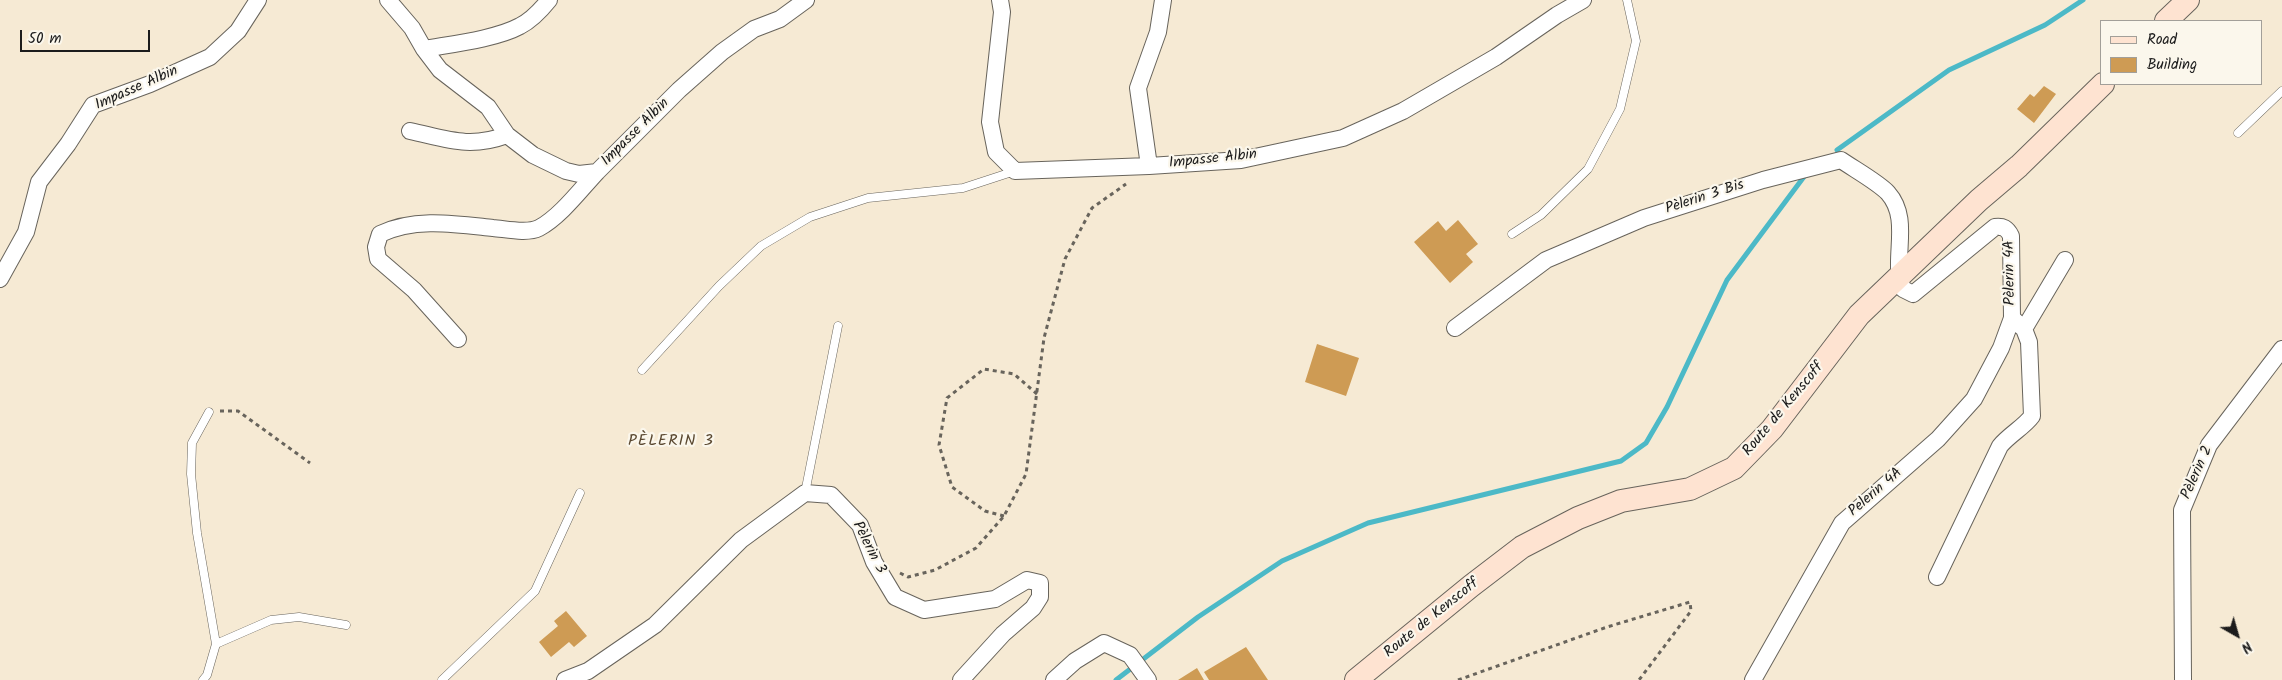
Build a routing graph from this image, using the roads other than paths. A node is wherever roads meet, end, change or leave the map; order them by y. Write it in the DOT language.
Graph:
graph roads {
  1 [pos="258,0"];
  2 [pos="388,0"];
  3 [pos="549,0"];
  4 [pos="806,0"];
  5 [pos="1000,0"];
  6 [pos="1163,0"];
  7 [pos="1582,0"];
  8 [pos="1627,0"];
  9 [pos="2188,0"];
  10 [pos="2167,20"];
  11 [pos="424,50"];
  12 [pos="2102,85"];
  13 [pos="2282,91"];
  14 [pos="410,130"];
  15 [pos="2238,133"];
  16 [pos="507,135"];
  17 [pos="1149,166"];
  18 [pos="1015,171"];
  19 [pos="597,172"];
  20 [pos="1512,234"];
  21 [pos="2065,260"];
  22 [pos="1898,276"];
  23 [pos="0,278"];
  24 [pos="2018,324"];
  25 [pos="838,326"];
  26 [pos="1455,328"];
  27 [pos="458,339"];
  28 [pos="2282,349"];
  29 [pos="642,370"];
  30 [pos="209,412"];
  31 [pos="580,493"];
  32 [pos="805,493"];
  33 [pos="1937,576"];
  34 [pos="346,625"];
  35 [pos="216,644"];
  36 [pos="1146,676"];
  37 [pos="202,680"];
  38 [pos="442,680"];
  39 [pos="565,680"];
  40 [pos="962,680"];
  41 [pos="1054,680"];
  42 [pos="1356,680"];
  43 [pos="1753,680"];
  44 [pos="2183,680"];
  1 -- 23 [label="street, Impasse Albin"];
  2 -- 11 [label="street, Impasse Albin"];
  3 -- 11 [label="street"];
  4 -- 19 [label="street, Impasse Albin"];
  5 -- 18 [label="street"];
  6 -- 17 [label="street"];
  7 -- 17 [label="street, Impasse Albin"];
  8 -- 20 [label="lane"];
  9 -- 10 [label="main road"];
  11 -- 16 [label="street, Impasse Albin"];
  12 -- 22 [label="main road, Route de Kenscoff"];
  13 -- 15 [label="lane"];
  14 -- 16 [label="street"];
  16 -- 19 [label="street, Impasse Albin"];
  17 -- 18 [label="street, Impasse Albin"];
  18 -- 29 [label="lane"];
  19 -- 27 [label="street"];
  21 -- 24 [label="street"];
  22 -- 24 [label="street, Pèlerin 4A"];
  22 -- 26 [label="street, Pèlerin 3 Bis"];
  22 -- 42 [label="main road, Route de Kenscoff"];
  24 -- 33 [label="street, Pèlerin 4A"];
  24 -- 43 [label="street, Pelerin 4A"];
  25 -- 32 [label="lane"];
  28 -- 44 [label="street, Pèlerin 2"];
  30 -- 35 [label="lane"];
  31 -- 38 [label="lane"];
  32 -- 39 [label="street"];
  32 -- 40 [label="street, Pèlerin 3"];
  34 -- 35 [label="lane"];
  35 -- 37 [label="lane"];
  36 -- 41 [label="street"];
}
